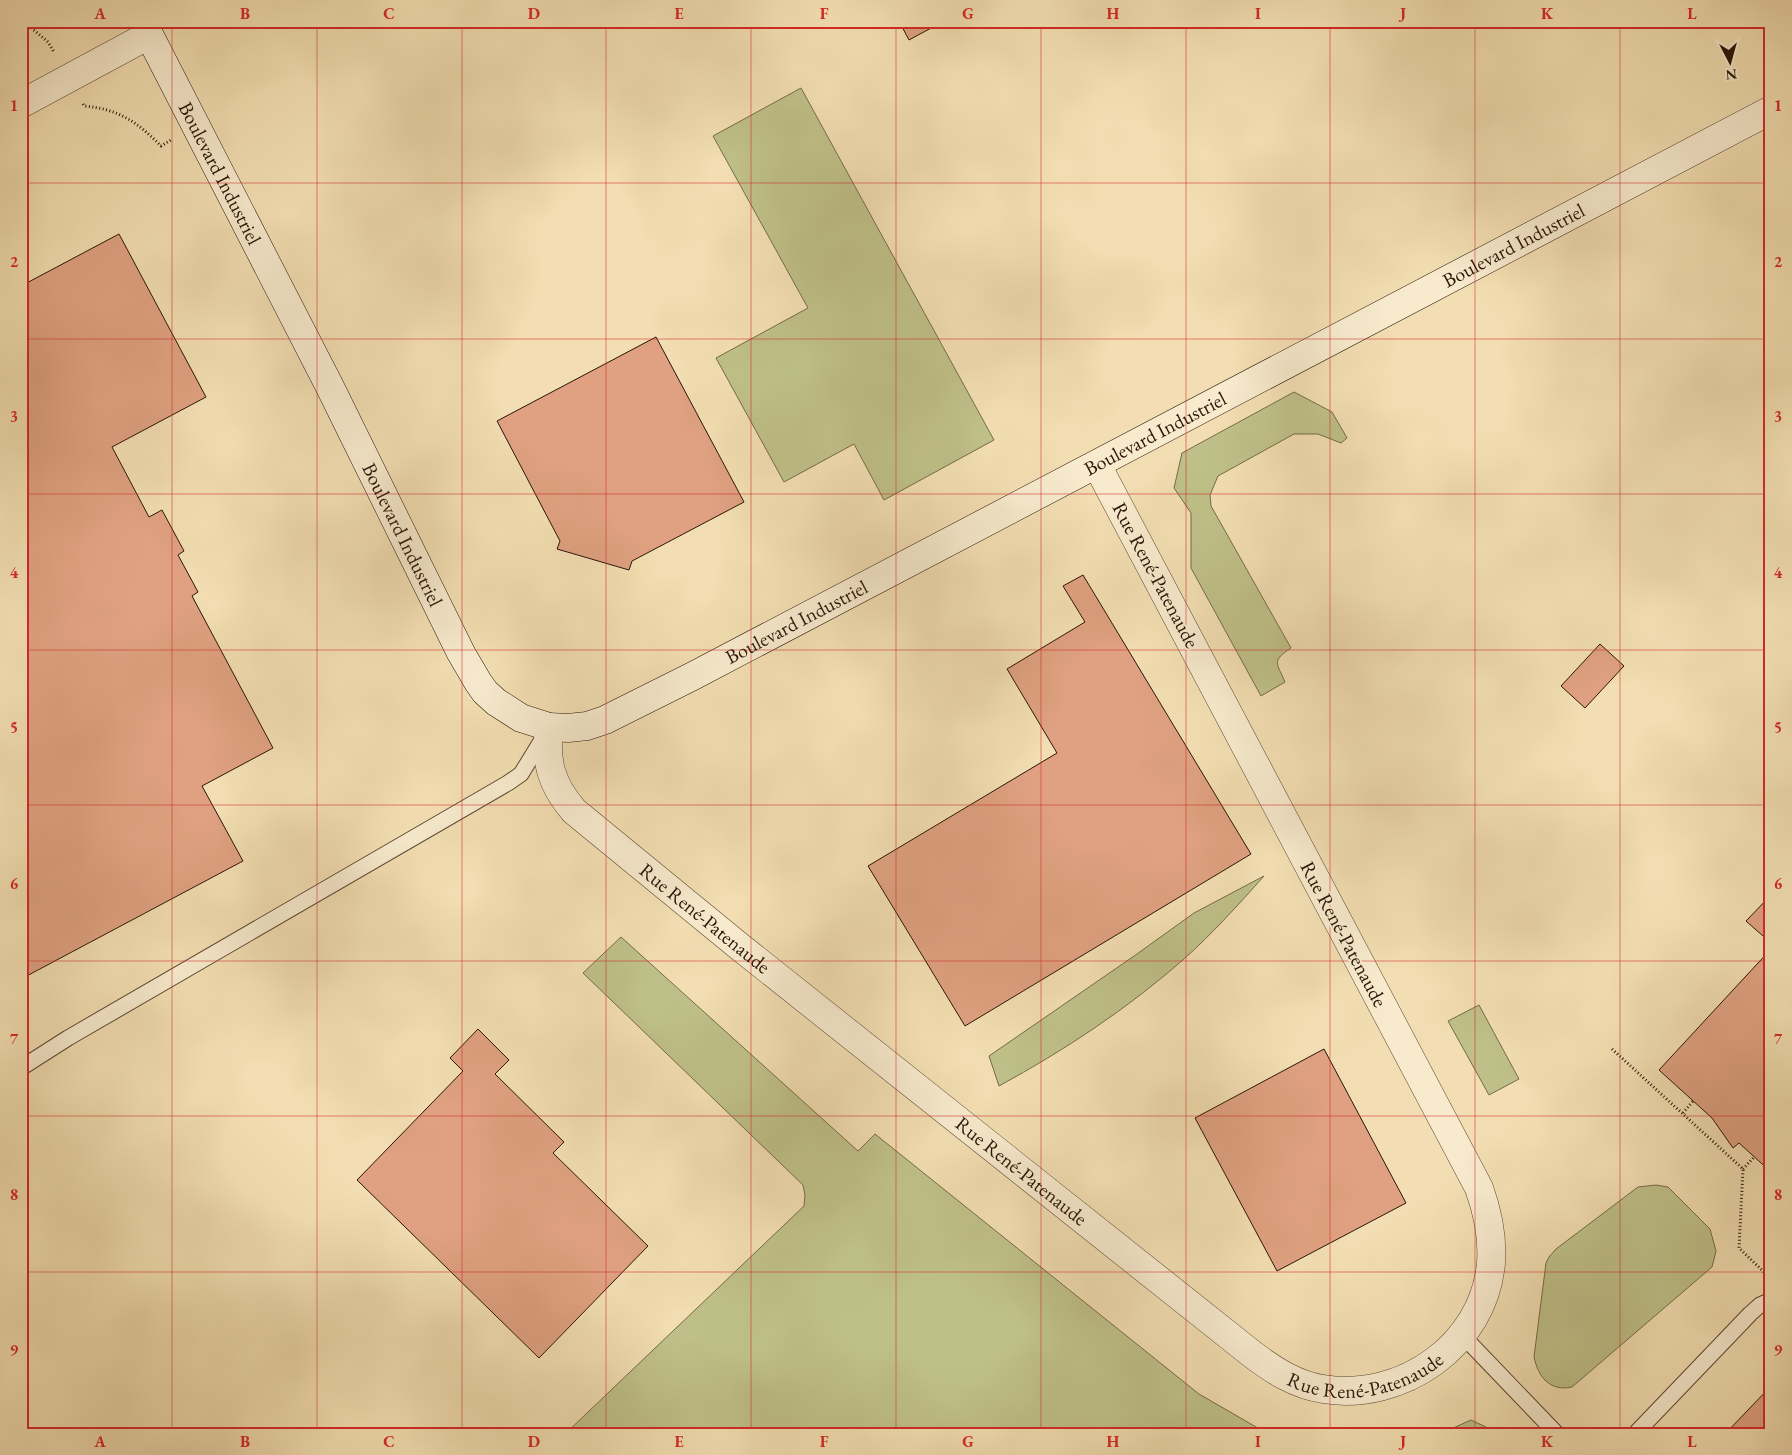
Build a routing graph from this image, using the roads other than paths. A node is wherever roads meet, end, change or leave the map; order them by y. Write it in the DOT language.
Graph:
graph roads {
  1 [pos="146,28"];
  2 [pos="21,104"];
  3 [pos="1771,110"];
  4 [pos="1097,465"];
  5 [pos="549,727"];
  6 [pos="21,1068"];
  7 [pos="1771,1300"];
  8 [pos="1462,1335"];
  9 [pos="1557,1434"];
  10 [pos="1635,1434"];
  1 -- 2 [label="street"];
  1 -- 5 [label="street, Boulevard Industriel"];
  3 -- 4 [label="street, Boulevard Industriel"];
  4 -- 5 [label="street, Boulevard Industriel"];
  4 -- 8 [label="street, Rue René-Patenaude"];
  5 -- 6 [label="lane"];
  5 -- 8 [label="street, Rue René-Patenaude"];
  7 -- 10 [label="lane"];
  8 -- 9 [label="lane"];
}
